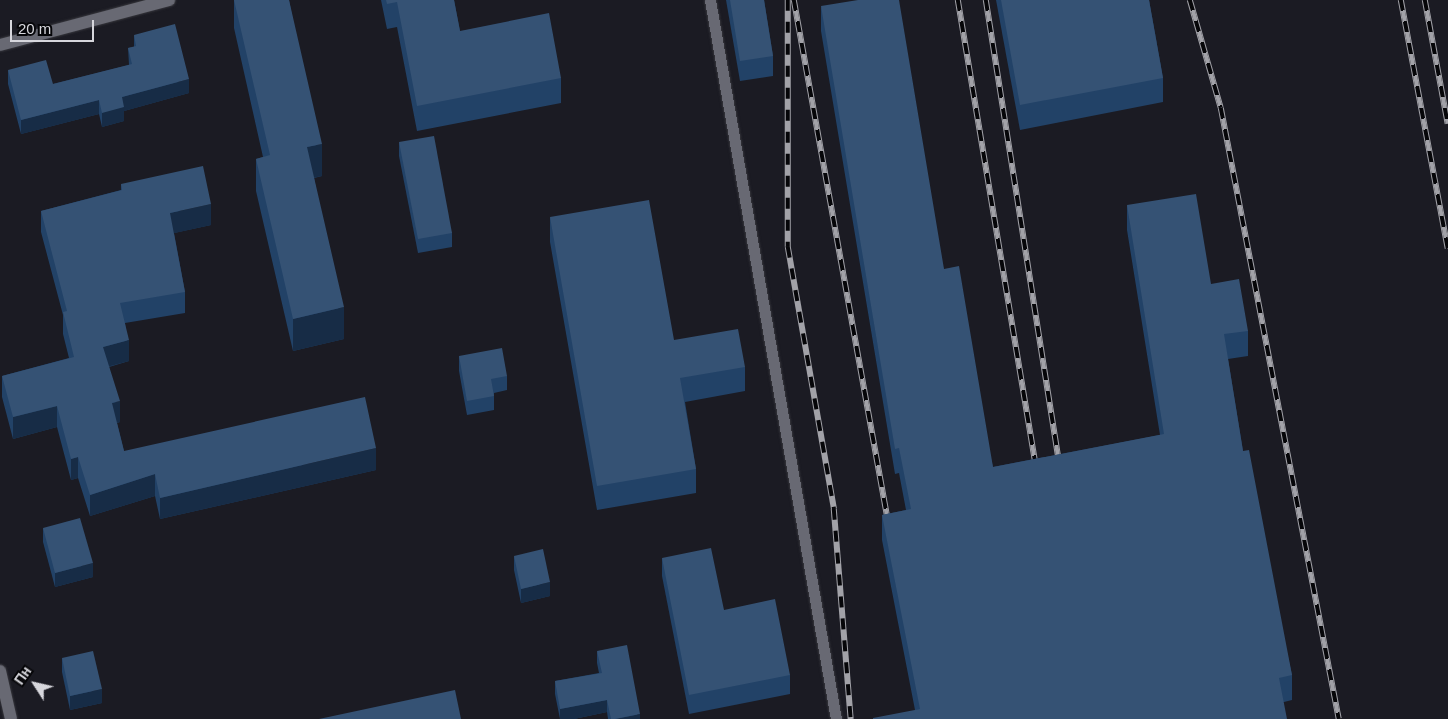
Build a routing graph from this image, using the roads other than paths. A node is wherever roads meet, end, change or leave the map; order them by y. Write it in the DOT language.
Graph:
graph roads {
  1 [pos="169,0"];
  2 [pos="710,0"];
  3 [pos="0,45"];
  4 [pos="0,671"];
  5 [pos="11,719"];
  6 [pos="836,719"];
  1 -- 3 [label="street"];
  2 -- 6 [label="lane"];
  4 -- 5 [label="street"];
}
